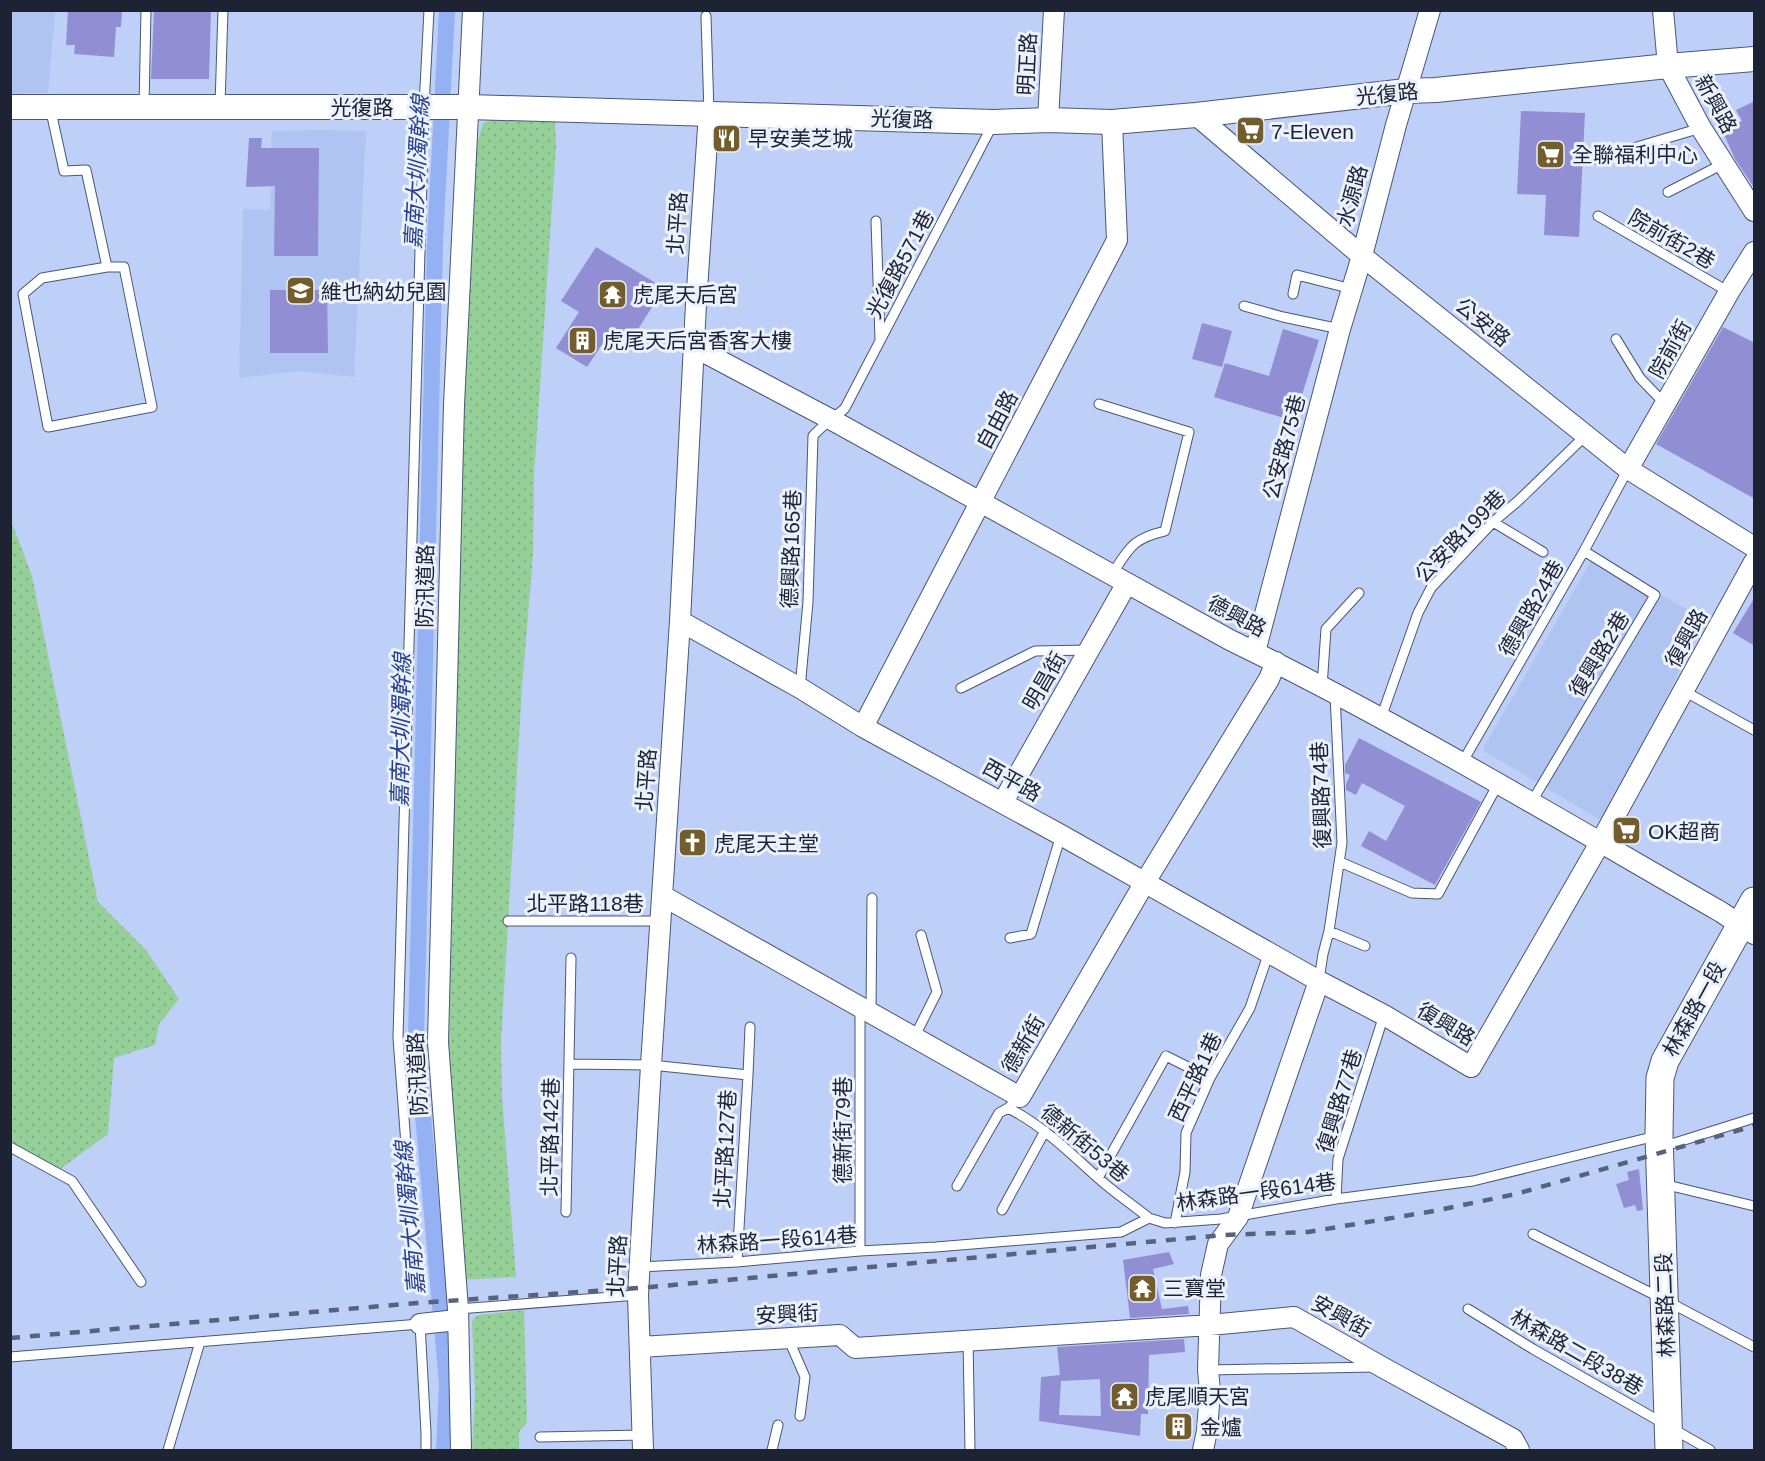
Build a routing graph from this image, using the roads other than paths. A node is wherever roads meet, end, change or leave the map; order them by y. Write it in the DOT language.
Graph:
graph roads {
  1 [pos="146,10"];
  2 [pos="223,10"];
  3 [pos="429,10"];
  4 [pos="473,10"];
  5 [pos="1054,10"];
  6 [pos="1430,10"];
  7 [pos="1663,10"];
  8 [pos="706,16"];
  9 [pos="1755,59"];
  10 [pos="1668,66"];
  11 [pos="1407,91"];
  12 [pos="10,107"];
  13 [pos="50,107"];
  14 [pos="144,107"];
  15 [pos="219,107"];
  16 [pos="429,107"];
  17 [pos="464,107"];
  18 [pos="709,113"];
  19 [pos="1196,115"];
  20 [pos="1048,120"];
  21 [pos="994,122"];
  22 [pos="1112,122"];
  23 [pos="1701,128"];
  24 [pos="1596,159"];
  25 [pos="1723,164"];
  26 [pos="1668,192"];
  27 [pos="1755,211"];
  28 [pos="1598,216"];
  29 [pos="876,221"];
  30 [pos="1755,252"];
  31 [pos="1362,256"];
  32 [pos="107,267"];
  33 [pos="1352,289"];
  34 [pos="1729,292"];
  35 [pos="1293,294"];
  36 [pos="1244,306"];
  37 [pos="1340,329"];
  38 [pos="880,339"];
  39 [pos="1616,339"];
  40 [pos="694,346"];
  41 [pos="1099,404"];
  42 [pos="1666,405"];
  43 [pos="832,420"];
  44 [pos="1586,435"];
  45 [pos="1628,470"];
  46 [pos="981,502"];
  47 [pos="1493,522"];
  48 [pos="1755,547"];
  49 [pos="1584,551"];
  50 [pos="1543,552"];
  51 [pos="1755,562"];
  52 [pos="1119,578"];
  53 [pos="1359,593"];
  54 [pos="680,621"];
  55 [pos="1090,650"];
  56 [pos="1255,652"];
  57 [pos="1276,662"];
  58 [pos="800,688"];
  59 [pos="961,688"];
  60 [pos="1329,691"];
  61 [pos="1684,691"];
  62 [pos="1381,718"];
  63 [pos="863,726"];
  64 [pos="1755,730"];
  65 [pos="1462,763"];
  66 [pos="1498,783"];
  67 [pos="1003,802"];
  68 [pos="1531,803"];
  69 [pos="1061,835"];
  70 [pos="1600,843"];
  71 [pos="1340,862"];
  72 [pos="1146,882"];
  73 [pos="663,896"];
  74 [pos="872,898"];
  75 [pos="1755,901"];
  76 [pos="508,921"];
  77 [pos="662,921"];
  78 [pos="1748,930"];
  79 [pos="1329,931"];
  80 [pos="921,935"];
  81 [pos="1010,938"];
  82 [pos="1365,946"];
  83 [pos="1269,952"];
  84 [pos="571,958"];
  85 [pos="1319,981"];
  86 [pos="865,1011"];
  87 [pos="1384,1015"];
  88 [pos="750,1027"];
  89 [pos="914,1038"];
  90 [pos="569,1064"];
  91 [pos="651,1065"];
  92 [pos="748,1075"];
  93 [pos="1210,1078"];
  94 [pos="1014,1102"];
  95 [pos="1755,1118"];
  96 [pos="1045,1131"];
  97 [pos="10,1147"];
  98 [pos="1660,1157"];
  99 [pos="1098,1178"];
  100 [pos="957,1186"];
  101 [pos="1336,1199"];
  102 [pos="1755,1206"];
  103 [pos="1002,1210"];
  104 [pos="566,1212"];
  105 [pos="1238,1217"];
  106 [pos="1149,1218"];
  107 [pos="1175,1223"];
  108 [pos="1533,1234"];
  109 [pos="860,1251"];
  110 [pos="736,1262"];
  111 [pos="640,1267"];
  112 [pos="416,1278"];
  113 [pos="141,1282"];
  114 [pos="638,1295"];
  115 [pos="1665,1300"];
  116 [pos="1468,1309"];
  117 [pos="458,1315"];
  118 [pos="420,1324"];
  119 [pos="1210,1325"];
  120 [pos="788,1338"];
  121 [pos="968,1340"];
  122 [pos="200,1342"];
  123 [pos="639,1347"];
  124 [pos="1755,1347"];
  125 [pos="10,1357"];
  126 [pos="1382,1367"];
  127 [pos="1208,1370"];
  128 [pos="1210,1391"];
  129 [pos="1175,1394"];
  130 [pos="800,1416"];
  131 [pos="778,1425"];
  132 [pos="540,1437"];
  133 [pos="1669,1438"];
  134 [pos="643,1443"];
  135 [pos="168,1450"];
  136 [pos="426,1450"];
  137 [pos="461,1450"];
  138 [pos="772,1450"];
  139 [pos="970,1450"];
  140 [pos="1203,1450"];
  141 [pos="1519,1450"];
  142 [pos="1710,1450"];
  1 -- 14 [label="lane"];
  2 -- 15 [label="lane"];
  3 -- 16 [label="lane"];
  4 -- 17 [label="street, 防汛道路"];
  5 -- 20 [label="street, 明正路"];
  6 -- 11 [label="street, 水源路"];
  7 -- 10 [label="street, 新興路"];
  8 -- 18 [label="lane"];
  9 -- 10 [label="street, 光復路"];
  10 -- 11 [label="street, 光復路"];
  10 -- 23 [label="street, 新興路"];
  11 -- 19 [label="street, 光復路"];
  11 -- 31 [label="street, 水源路"];
  12 -- 13 [label="street, 光復路"];
  13 -- 14 [label="street, 光復路"];
  13 -- 32 [label="lane"];
  14 -- 15 [label="street, 光復路"];
  15 -- 16 [label="street, 光復路"];
  16 -- 17 [label="street, 光復路"];
  16 -- 112 [label="lane"];
  17 -- 18 [label="street, 光復路"];
  17 -- 117 [label="street, 防汛道路"];
  18 -- 21 [label="street, 光復路"];
  18 -- 40 [label="street, 北平路"];
  19 -- 22 [label="street, 光復路"];
  19 -- 31 [label="street, 公安路"];
  20 -- 21 [label="street, 光復路"];
  20 -- 22 [label="street, 光復路"];
  21 -- 38 [label="lane, 光復路571巷"];
  22 -- 46 [label="street, 自由路"];
  23 -- 24 [label="lane"];
  23 -- 25 [label="street, 新興路"];
  25 -- 26 [label="lane"];
  25 -- 27 [label="street, 新興路"];
  28 -- 34 [label="lane, 院前街2巷"];
  29 -- 38 [label="lane"];
  30 -- 34 [label="street, 院前街"];
  31 -- 33 [label="street, 公安路75巷"];
  31 -- 44 [label="street, 公安路"];
  32 -- 32 [label="lane"];
  33 -- 35 [label="lane"];
  33 -- 37 [label="street, 公安路75巷"];
  34 -- 42 [label="street, 院前街"];
  36 -- 37 [label="lane"];
  37 -- 56 [label="street, 公安路75巷"];
  38 -- 43 [label="lane, 光復路571巷"];
  39 -- 42 [label="lane"];
  40 -- 43 [label="street, 德興路"];
  40 -- 54 [label="street, 北平路"];
  41 -- 52 [label="lane"];
  42 -- 45 [label="street, 院前街"];
  43 -- 46 [label="street, 德興路"];
  43 -- 58 [label="lane, 德興路165巷"];
  44 -- 45 [label="street, 公安路"];
  44 -- 47 [label="lane, 公安路199巷"];
  45 -- 48 [label="street, 公安路"];
  45 -- 49 [label="lane, 德興路24巷"];
  46 -- 52 [label="street, 德興路"];
  46 -- 63 [label="street, 自由路"];
  47 -- 50 [label="lane"];
  47 -- 62 [label="lane, 公安路199巷"];
  49 -- 65 [label="lane, 德興路24巷"];
  49 -- 68 [label="lane, 復興路2巷"];
  51 -- 61 [label="street, 復興路"];
  52 -- 55 [label="street, 明昌街"];
  52 -- 56 [label="street, 德興路"];
  53 -- 60 [label="lane, 復興路74巷"];
  54 -- 58 [label="street, 西平路"];
  54 -- 73 [label="street, 北平路"];
  55 -- 59 [label="lane"];
  55 -- 67 [label="street, 明昌街"];
  56 -- 57 [label="street, 德興路"];
  57 -- 60 [label="street, 德興路"];
  57 -- 72 [label="street, 德新街"];
  58 -- 63 [label="street, 西平路"];
  60 -- 62 [label="street, 德興路"];
  60 -- 71 [label="lane, 復興路74巷"];
  61 -- 64 [label="lane"];
  61 -- 70 [label="street, 復興路"];
  62 -- 65 [label="street, 德興路"];
  63 -- 67 [label="street, 西平路"];
  65 -- 66 [label="street, 德興路"];
  66 -- 68 [label="street, 德興路"];
  66 -- 71 [label="lane"];
  67 -- 69 [label="street, 西平路"];
  68 -- 70 [label="street, 德興路"];
  69 -- 72 [label="street, 西平路"];
  69 -- 81 [label="lane"];
  70 -- 78 [label="street, 德興路"];
  70 -- 87 [label="street, 復興路"];
  71 -- 79 [label="lane, 復興路74巷"];
  72 -- 83 [label="street, 西平路"];
  72 -- 94 [label="street, 德新街"];
  73 -- 77 [label="street, 北平路"];
  73 -- 86 [label="street, 德新街"];
  74 -- 86 [label="lane, 德新街79巷"];
  75 -- 78 [label="main road, 林森路一段"];
  76 -- 77 [label="lane, 北平路118巷"];
  77 -- 91 [label="street, 北平路"];
  78 -- 98 [label="main road, 林森路一段"];
  79 -- 82 [label="lane"];
  79 -- 85 [label="lane, 復興路74巷"];
  80 -- 89 [label="lane"];
  83 -- 85 [label="street, 西平路"];
  83 -- 93 [label="lane, 西平路1巷"];
  84 -- 90 [label="lane, 北平路142巷"];
  85 -- 87 [label="street, 復興路"];
  85 -- 105 [label="street"];
  86 -- 89 [label="street, 德新街"];
  86 -- 109 [label="lane, 德新街79巷"];
  87 -- 101 [label="lane, 復興路77巷"];
  88 -- 92 [label="lane, 北平路127巷"];
  89 -- 94 [label="street, 德新街"];
  90 -- 91 [label="lane, 北平路142巷"];
  90 -- 104 [label="lane, 北平路142巷"];
  91 -- 92 [label="lane, 北平路127巷"];
  91 -- 111 [label="street, 北平路"];
  92 -- 110 [label="lane, 北平路127巷"];
  93 -- 99 [label="lane"];
  93 -- 107 [label="lane, 西平路1巷"];
  94 -- 96 [label="lane, 德新街53巷"];
  94 -- 100 [label="lane"];
  95 -- 98 [label="lane, 林森路一段614巷"];
  96 -- 99 [label="lane, 德新街53巷"];
  96 -- 103 [label="lane"];
  97 -- 113 [label="lane"];
  98 -- 101 [label="lane, 林森路一段614巷"];
  98 -- 102 [label="lane"];
  98 -- 115 [label="main road, 林森路二段"];
  99 -- 106 [label="lane, 德新街53巷"];
  101 -- 105 [label="lane, 林森路一段614巷"];
  105 -- 107 [label="lane, 林森路一段614巷"];
  105 -- 119 [label="street"];
  106 -- 107 [label="lane, 林森路一段614巷"];
  106 -- 109 [label="lane, 林森路一段614巷"];
  108 -- 115 [label="lane"];
  109 -- 110 [label="lane, 林森路一段614巷"];
  110 -- 111 [label="lane, 林森路一段614巷"];
  111 -- 114 [label="street, 北平路"];
  114 -- 117 [label="lane"];
  114 -- 123 [label="street, 北平路"];
  115 -- 124 [label="lane"];
  115 -- 133 [label="main road, 林森路二段"];
  116 -- 133 [label="lane, 林森路二段38巷"];
  117 -- 118 [label="street"];
  117 -- 137 [label="street, 防汛道路"];
  118 -- 122 [label="lane"];
  118 -- 136 [label="lane"];
  119 -- 121 [label="street, 安興街"];
  119 -- 126 [label="street, 安興街"];
  119 -- 127 [label="street"];
  120 -- 121 [label="street, 安興街"];
  120 -- 123 [label="street, 安興街"];
  120 -- 130 [label="lane"];
  121 -- 139 [label="lane"];
  122 -- 125 [label="lane"];
  122 -- 135 [label="lane"];
  123 -- 134 [label="street, 北平路"];
  126 -- 127 [label="lane"];
  126 -- 141 [label="street, 安興街"];
  127 -- 128 [label="street"];
  128 -- 129 [label="lane"];
  128 -- 140 [label="street"];
  131 -- 138 [label="lane"];
  132 -- 134 [label="lane"];
  133 -- 142 [label="lane, 林森路二段38巷"];
}
